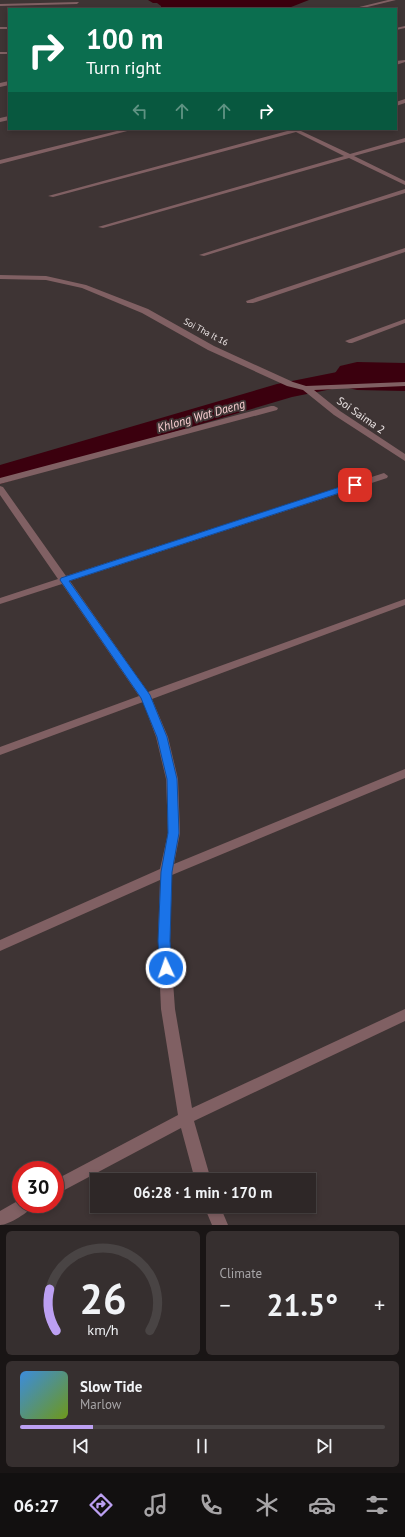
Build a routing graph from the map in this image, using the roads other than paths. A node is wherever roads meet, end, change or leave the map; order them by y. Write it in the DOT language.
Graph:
graph roads {
  1 [pos="394,0"];
  2 [pos="77,1"];
  3 [pos="0,5"];
  4 [pos="358,8"];
  5 [pos="128,130"];
  6 [pos="297,130"];
  7 [pos="405,140"];
  8 [pos="350,156"];
  9 [pos="0,162"];
  10 [pos="405,183"];
  11 [pos="405,191"];
  12 [pos="51,196"];
  13 [pos="100,227"];
  14 [pos="405,250"];
  15 [pos="202,255"];
  16 [pos="0,277"];
  17 [pos="250,300"];
  18 [pos="405,321"];
  19 [pos="349,341"];
  20 [pos="405,384"];
  21 [pos="306,388"];
  22 [pos="274,408"];
  23 [pos="405,458"];
  24 [pos="384,476"];
  25 [pos="0,481"];
  26 [pos="0,489"];
  27 [pos="64,580"];
  28 [pos="0,601"];
  29 [pos="405,602"];
  30 [pos="146,698"];
  31 [pos="0,751"];
  32 [pos="405,773"];
  33 [pos="166,872"];
  34 [pos="0,946"];
  35 [pos="405,1014"];
  36 [pos="186,1118"];
  37 [pos="201,1173"];
  38 [pos="64,1183"];
  39 [pos="12,1212"];
  40 [pos="215,1213"];
  41 [pos="0,1219"];
  42 [pos="220,1225"];
  1 -- 4 [label="street"];
  2 -- 3 [label="street"];
  5 -- 9 [label="street"];
  6 -- 8 [label="street"];
  6 -- 12 [label="street"];
  7 -- 8 [label="street"];
  8 -- 10 [label="street"];
  8 -- 13 [label="street"];
  11 -- 15 [label="street"];
  14 -- 17 [label="street"];
  16 -- 21 [label="street, Soi Tha It 16"];
  18 -- 19 [label="street"];
  20 -- 21 [label="street, Soi Tha It 16"];
  21 -- 23 [label="street, Soi Saima 2"];
  22 -- 25 [label="street"];
  24 -- 27 [label="street"];
  26 -- 27 [label="street"];
  27 -- 28 [label="street"];
  27 -- 30 [label="street"];
  29 -- 30 [label="street"];
  30 -- 31 [label="street"];
  30 -- 33 [label="street"];
  32 -- 33 [label="street"];
  33 -- 34 [label="street"];
  33 -- 36 [label="street"];
  35 -- 36 [label="street"];
  36 -- 37 [label="street"];
  36 -- 38 [label="street"];
  39 -- 41 [label="street"];
  40 -- 42 [label="street"];
}
